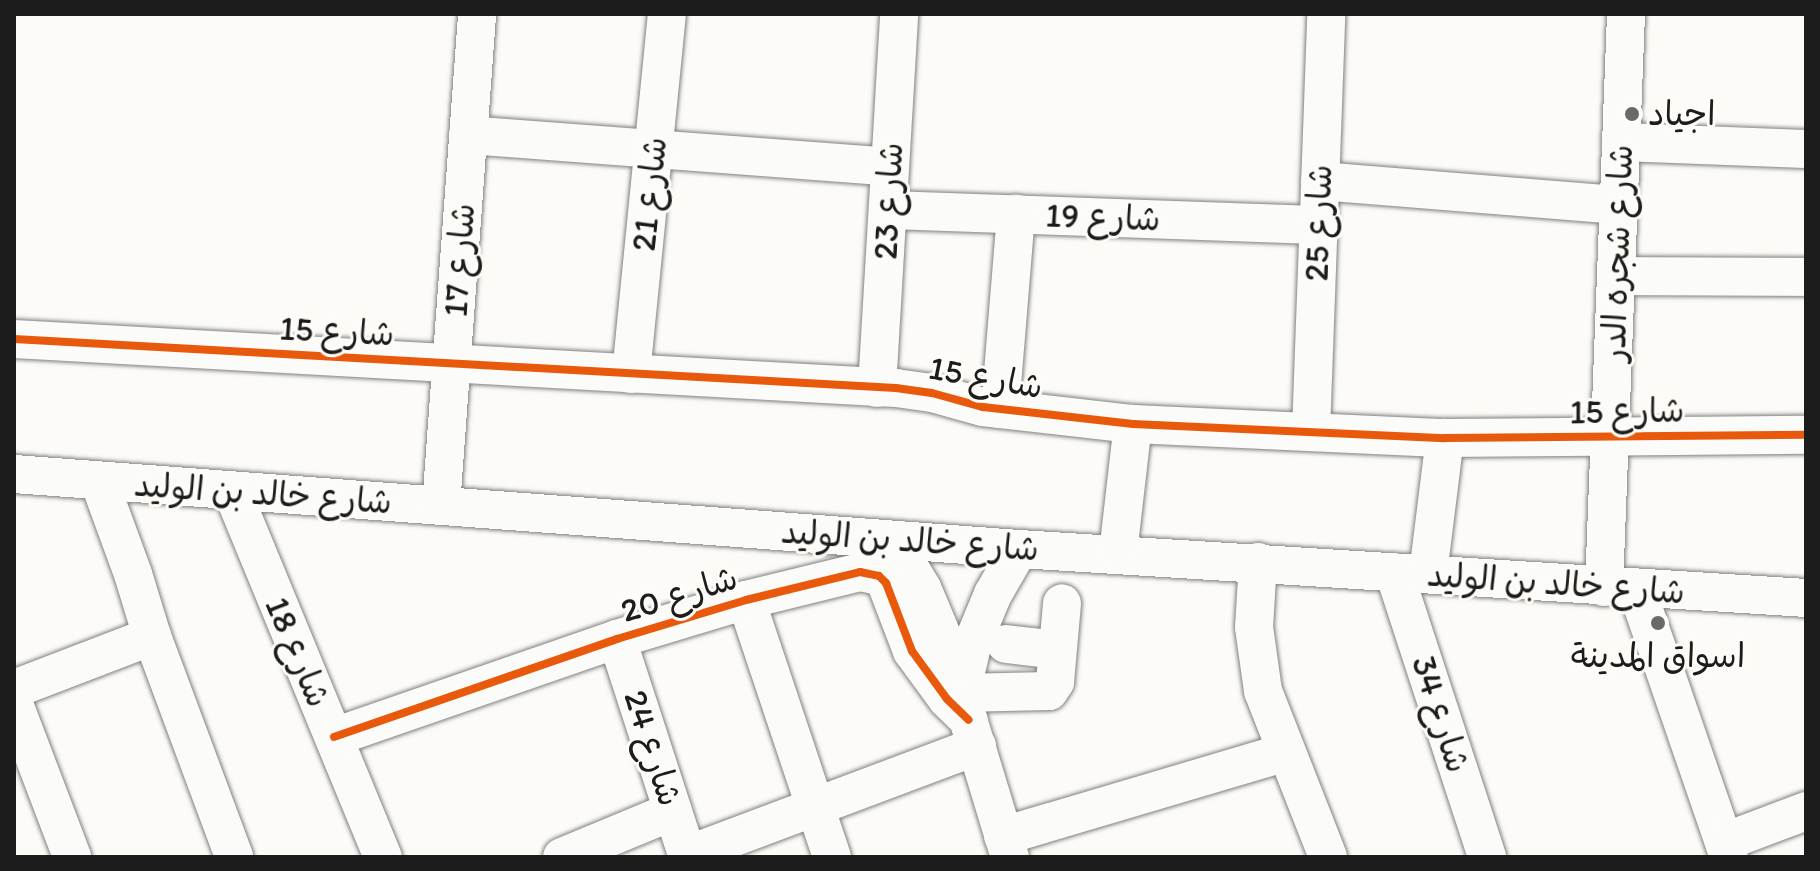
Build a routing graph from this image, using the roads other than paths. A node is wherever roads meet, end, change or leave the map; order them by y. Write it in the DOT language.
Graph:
graph roads {
  1 [pos="477,14"];
  2 [pos="667,14"];
  3 [pos="899,14"];
  4 [pos="1326,14"];
  5 [pos="1626,14"];
  6 [pos="468,135"];
  7 [pos="1621,142"];
  8 [pos="653,149"];
  9 [pos="1806,149"];
  10 [pos="890,167"];
  11 [pos="1320,181"];
  12 [pos="1619,205"];
  13 [pos="888,210"];
  14 [pos="1016,214"];
  15 [pos="1318,225"];
  16 [pos="1616,276"];
  17 [pos="1806,277"];
  18 [pos="14,339"];
  19 [pos="451,363"];
  20 [pos="631,374"];
  21 [pos="877,388"];
  22 [pos="1000,409"];
  23 [pos="1133,424"];
  24 [pos="1311,432"];
  25 [pos="1806,435"];
  26 [pos="1610,437"];
  27 [pos="1445,438"];
  28 [pos="14,474"];
  29 [pos="99,481"];
  30 [pos="232,491"];
  31 [pos="441,506"];
  32 [pos="893,540"];
  33 [pos="1019,549"];
  34 [pos="1118,553"];
  35 [pos="1258,562"];
  36 [pos="1411,573"];
  37 [pos="1621,588"];
  38 [pos="1806,598"];
  39 [pos="746,600"];
  40 [pos="1007,635"];
  41 [pos="152,636"];
  42 [pos="617,639"];
  43 [pos="14,689"];
  44 [pos="14,704"];
  45 [pos="969,720"];
  46 [pos="334,737"];
  47 [pos="1284,753"];
  48 [pos="816,808"];
  49 [pos="673,811"];
  50 [pos="1806,811"];
  51 [pos="1007,846"];
  52 [pos="1727,850"];
  53 [pos="688,856"];
  54 [pos="72,857"];
  55 [pos="234,857"];
  56 [pos="383,857"];
  57 [pos="562,857"];
  58 [pos="832,857"];
  59 [pos="1328,857"];
  60 [pos="1487,857"];
  1 -- 6 [label="street, شارع 17"];
  2 -- 8 [label="street, شارع 21"];
  3 -- 10 [label="street, شارع 23"];
  4 -- 11 [label="street, شارع 25"];
  5 -- 7 [label="street, شارع شجره الدر"];
  6 -- 8 [label="street"];
  6 -- 19 [label="street, شارع 17"];
  7 -- 9 [label="street"];
  7 -- 12 [label="street, شارع شجره الدر"];
  8 -- 10 [label="street"];
  8 -- 20 [label="street, شارع 21"];
  10 -- 13 [label="street, شارع 23"];
  11 -- 12 [label="street"];
  11 -- 15 [label="street, شارع 25"];
  12 -- 16 [label="street, شارع شجره الدر"];
  13 -- 14 [label="street, شارع 19"];
  13 -- 21 [label="street, شارع 23"];
  14 -- 15 [label="street, شارع 19"];
  14 -- 22 [label="street"];
  15 -- 24 [label="street, شارع 25"];
  16 -- 17 [label="street"];
  16 -- 26 [label="street, شارع شجره الدر"];
  18 -- 19 [label="street, شارع 15"];
  19 -- 20 [label="street, شارع 15"];
  19 -- 31 [label="street, شارع 17"];
  20 -- 21 [label="street, شارع 15"];
  21 -- 22 [label="street, شارع 15"];
  22 -- 23 [label="street, شارع 15"];
  23 -- 24 [label="street, شارع 15"];
  23 -- 34 [label="street"];
  24 -- 27 [label="street, شارع 15"];
  25 -- 26 [label="street, شارع 15"];
  26 -- 27 [label="street, شارع 15"];
  26 -- 37 [label="street, شارع شجره الدر"];
  27 -- 36 [label="street"];
  28 -- 29 [label="street, شارع خالد بن الوليد"];
  29 -- 30 [label="street, شارع خالد بن الوليد"];
  29 -- 41 [label="street"];
  30 -- 31 [label="street, شارع خالد بن الوليد"];
  30 -- 46 [label="street, شارع 18"];
  31 -- 32 [label="street, شارع خالد بن الوليد"];
  32 -- 33 [label="street, شارع خالد بن الوليد"];
  32 -- 45 [label="street"];
  33 -- 34 [label="street, شارع خالد بن الوليد"];
  33 -- 45 [label="street"];
  34 -- 35 [label="street, شارع خالد بن الوليد"];
  35 -- 36 [label="street, شارع خالد بن الوليد"];
  35 -- 47 [label="street"];
  36 -- 37 [label="street, شارع خالد بن الوليد"];
  36 -- 60 [label="street, شارع 34"];
  37 -- 38 [label="street, شارع خالد بن الوليد"];
  37 -- 52 [label="street, شارع شجره الدر"];
  39 -- 42 [label="street, شارع 20"];
  39 -- 45 [label="street, شارع 20"];
  39 -- 48 [label="street"];
  40 -- 45 [label="street"];
  41 -- 43 [label="street"];
  41 -- 55 [label="street"];
  42 -- 46 [label="street, شارع 20"];
  42 -- 49 [label="street, شارع 24"];
  44 -- 54 [label="street"];
  45 -- 48 [label="street"];
  45 -- 51 [label="street"];
  46 -- 56 [label="street, شارع 18"];
  47 -- 51 [label="street"];
  47 -- 59 [label="street"];
  48 -- 53 [label="street"];
  48 -- 58 [label="street"];
  49 -- 53 [label="street, شارع 24"];
  49 -- 57 [label="street"];
  50 -- 52 [label="street"];
}
